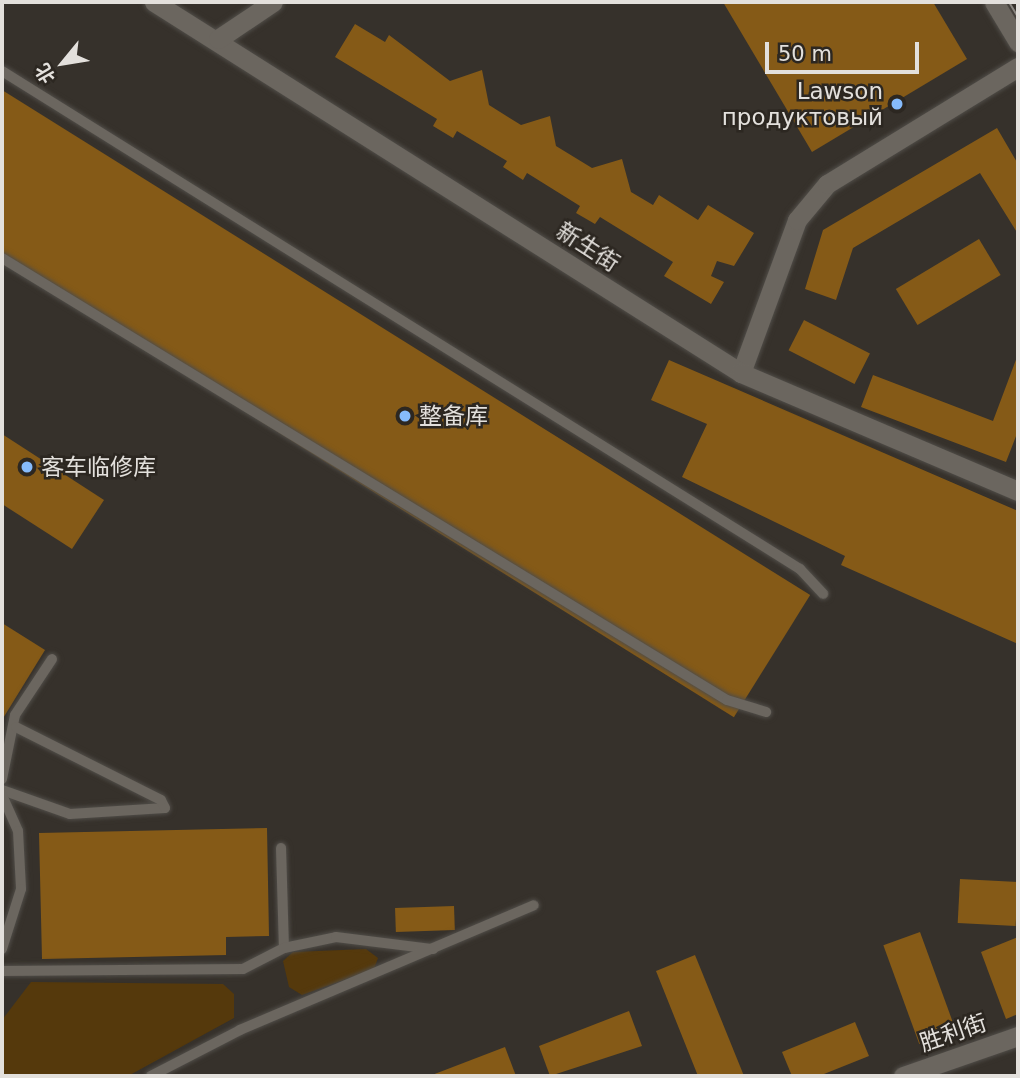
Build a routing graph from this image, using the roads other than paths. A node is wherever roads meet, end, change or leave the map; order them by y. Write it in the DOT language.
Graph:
graph roads {
  1 [pos="154,2"];
  2 [pos="273,2"];
  3 [pos="993,2"];
  4 [pos="218,39"];
  5 [pos="1018,42"];
  6 [pos="1018,67"];
  7 [pos="2,71"];
  8 [pos="2,258"];
  9 [pos="741,373"];
  10 [pos="1018,491"];
  11 [pos="823,594"];
  12 [pos="52,659"];
  13 [pos="766,712"];
  14 [pos="16,727"];
  15 [pos="2,779"];
  16 [pos="2,792"];
  17 [pos="281,848"];
  18 [pos="534,905"];
  19 [pos="284,948"];
  20 [pos="2,949"];
  21 [pos="433,949"];
  22 [pos="2,971"];
  23 [pos="1018,1037"];
  24 [pos="151,1076"];
  25 [pos="903,1076"];
  1 -- 4 [label="street, 新生街"];
  2 -- 4 [label="street"];
  3 -- 5 [label="street"];
  4 -- 9 [label="street, 新生街"];
  6 -- 9 [label="street"];
  7 -- 11 [label="lane"];
  8 -- 13 [label="lane"];
  9 -- 10 [label="street, 新生街"];
  12 -- 14 [label="lane"];
  14 -- 15 [label="lane"];
  14 -- 16 [label="lane"];
  16 -- 20 [label="lane"];
  17 -- 19 [label="lane"];
  18 -- 21 [label="lane"];
  19 -- 21 [label="lane"];
  19 -- 22 [label="lane"];
  21 -- 24 [label="lane"];
  23 -- 25 [label="street, 胜利街"];
}
